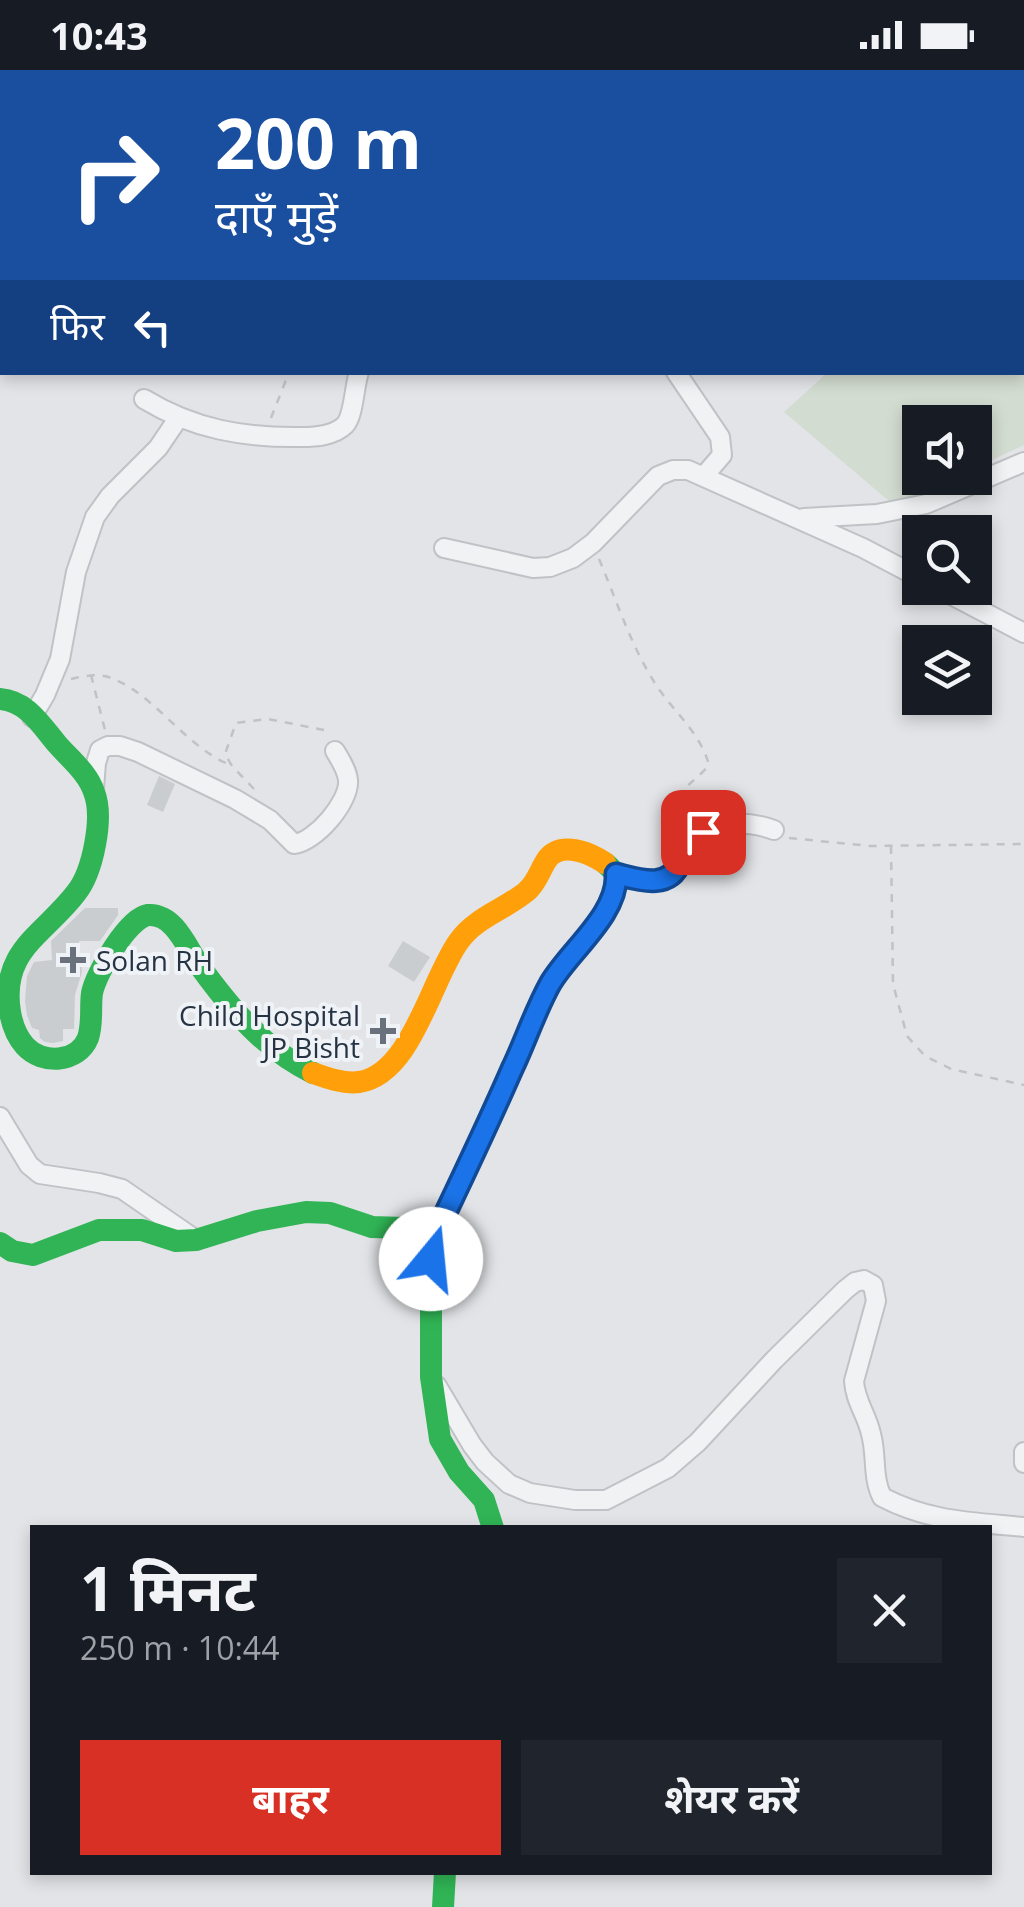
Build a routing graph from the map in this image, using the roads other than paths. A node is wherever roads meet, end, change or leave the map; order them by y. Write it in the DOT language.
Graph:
graph roads {
  1 [pos="358,375"];
  2 [pos="678,375"];
  3 [pos="144,399"];
  4 [pos="179,417"];
  5 [pos="1024,462"];
  6 [pos="704,476"];
  7 [pos="799,519"];
  8 [pos="444,548"];
  9 [pos="902,569"];
  10 [pos="970,605"];
  11 [pos="1024,633"];
  12 [pos="0,699"];
  13 [pos="32,717"];
  14 [pos="335,751"];
  15 [pos="94,789"];
  16 [pos="774,830"];
  17 [pos="616,874"];
  18 [pos="0,1117"];
  19 [pos="196,1240"];
  20 [pos="0,1244"];
  21 [pos="427,1252"];
  22 [pos="431,1377"];
  23 [pos="1024,1452"];
  24 [pos="1024,1463"];
  25 [pos="492,1525"];
  26 [pos="1024,1527"];
  27 [pos="445,1875"];
  28 [pos="444,1907"];
  1 -- 4 [label="street"];
  2 -- 6 [label="street"];
  3 -- 4 [label="street"];
  4 -- 13 [label="street"];
  5 -- 7 [label="street"];
  6 -- 7 [label="street"];
  6 -- 8 [label="street"];
  7 -- 9 [label="street"];
  10 -- 11 [label="street"];
  12 -- 13 [label="street"];
  13 -- 15 [label="street"];
  14 -- 15 [label="street"];
  15 -- 17 [label="street"];
  16 -- 17 [label="street"];
  17 -- 21 [label="street"];
  18 -- 19 [label="street"];
  19 -- 20 [label="street"];
  19 -- 21 [label="street"];
  21 -- 22 [label="street"];
  22 -- 25 [label="street"];
  22 -- 26 [label="street"];
  23 -- 24 [label="street"];
  27 -- 28 [label="street"];
}
